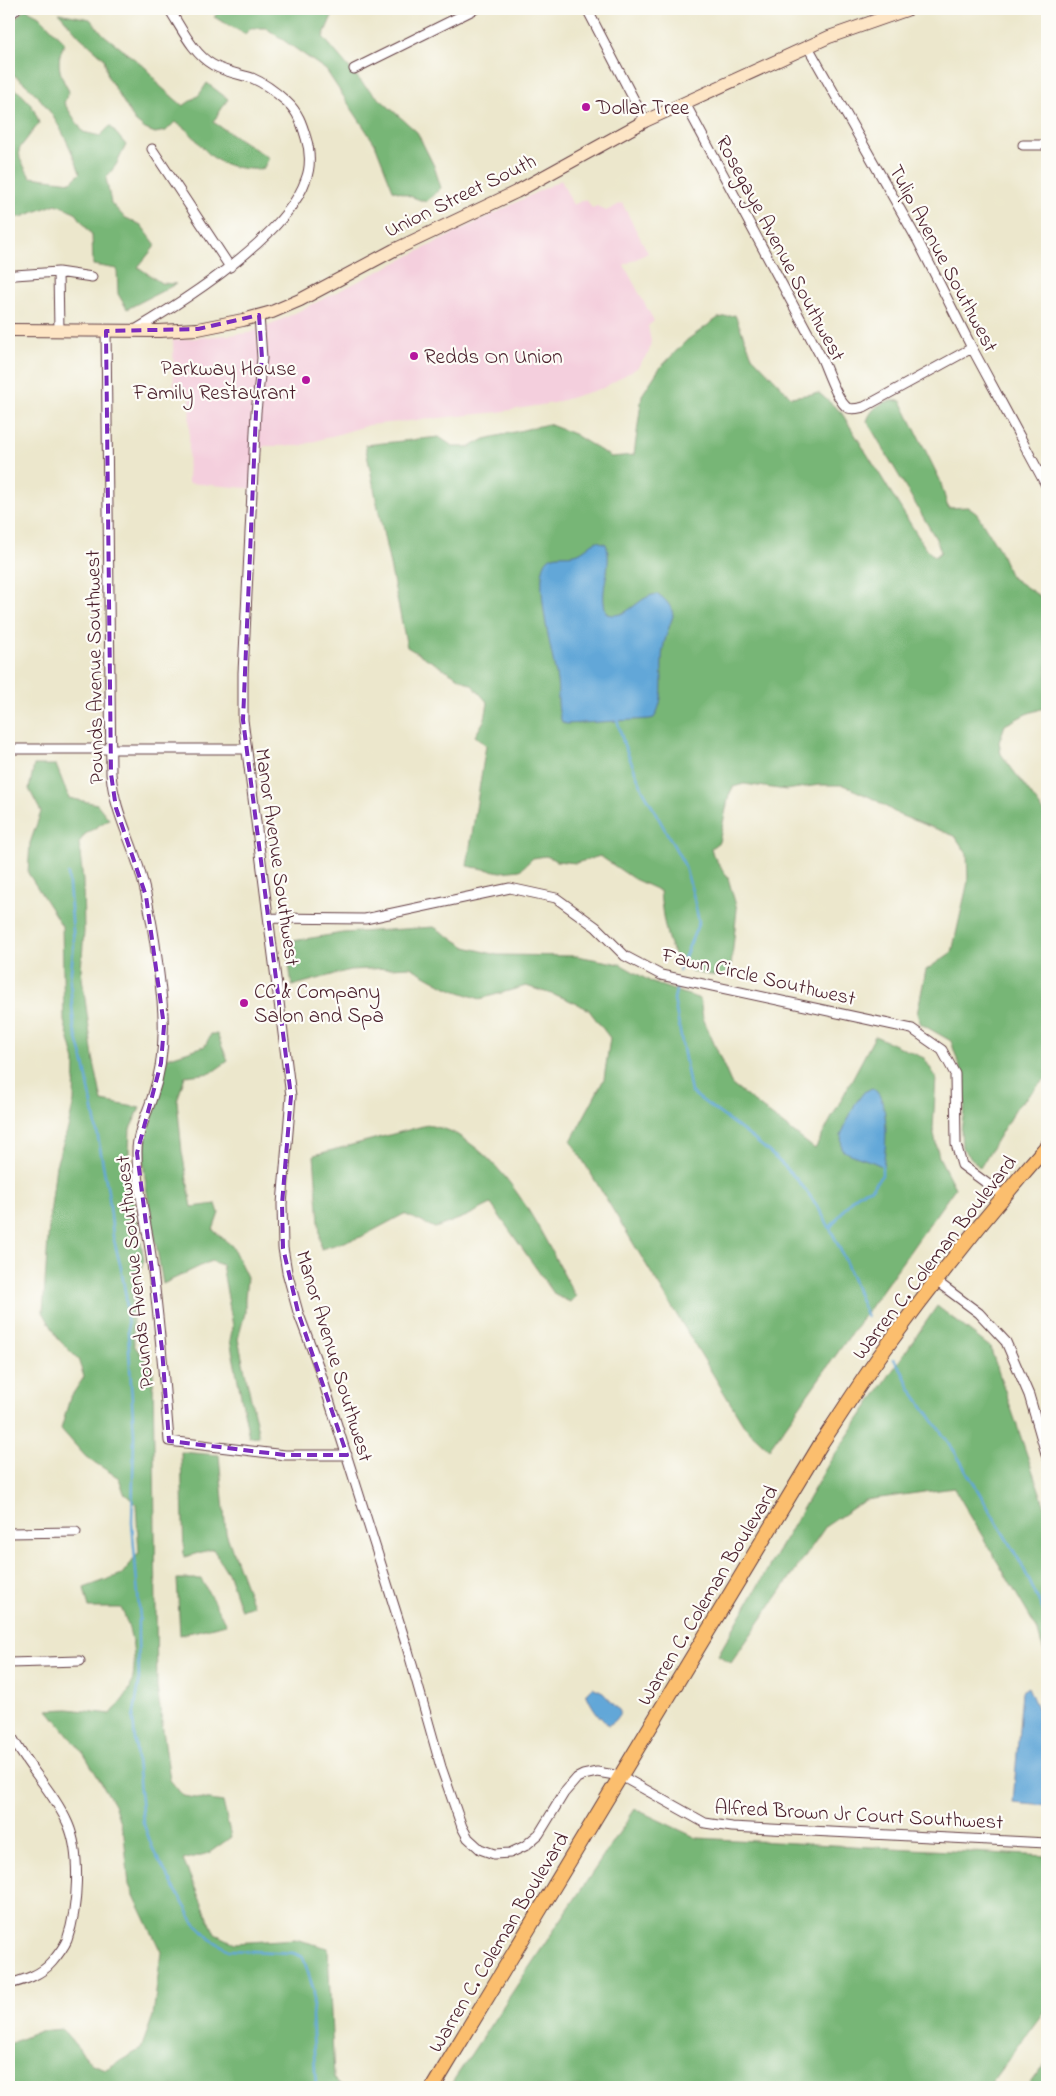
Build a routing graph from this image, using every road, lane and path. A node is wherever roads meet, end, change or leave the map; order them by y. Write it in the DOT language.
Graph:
graph roads {
  1 [pos="16,9"];
  2 [pos="169,9"];
  3 [pos="475,9"];
  4 [pos="587,9"];
  5 [pos="905,9"];
  6 [pos="9,16"];
  7 [pos="808,47"];
  8 [pos="354,69"];
  9 [pos="685,103"];
  10 [pos="645,121"];
  11 [pos="1023,144"];
  12 [pos="1047,145"];
  13 [pos="152,149"];
  14 [pos="230,266"];
  15 [pos="58,272"];
  16 [pos="15,275"];
  17 [pos="92,277"];
  18 [pos="259,315"];
  19 [pos="9,330"];
  20 [pos="59,330"];
  21 [pos="106,331"];
  22 [pos="133,331"];
  23 [pos="972,348"];
  24 [pos="1047,487"];
  25 [pos="9,749"];
  26 [pos="110,749"];
  27 [pos="245,749"];
  28 [pos="269,918"];
  29 [pos="1047,1146"];
  30 [pos="1004,1196"];
  31 [pos="936,1281"];
  32 [pos="346,1455"];
  33 [pos="1047,1457"];
  34 [pos="9,1532"];
  35 [pos="76,1532"];
  36 [pos="80,1661"];
  37 [pos="9,1663"];
  38 [pos="9,1731"];
  39 [pos="621,1776"];
  40 [pos="1047,1843"];
  41 [pos="9,1984"];
  42 [pos="434,2087"];
  1 -- 6 [label="street"];
  2 -- 14 [label="street"];
  3 -- 8 [label="street"];
  4 -- 10 [label="street"];
  5 -- 7 [label="main road, Union Street South"];
  7 -- 9 [label="main road, Union Street South"];
  7 -- 23 [label="street, Tulip Avenue Southwest"];
  9 -- 10 [label="main road, Union Street South"];
  9 -- 23 [label="street, Rosegaye Avenue Southwest"];
  10 -- 18 [label="main road, Union Street South"];
  11 -- 12 [label="street"];
  13 -- 14 [label="street"];
  14 -- 22 [label="street"];
  15 -- 16 [label="street"];
  15 -- 17 [label="street"];
  15 -- 20 [label="street"];
  18 -- 22 [label="main road, Union Street South"];
  18 -- 27 [label="street, Manor Avenue Southwest"];
  19 -- 20 [label="main road, Union Street South"];
  20 -- 21 [label="main road, Union Street South"];
  21 -- 22 [label="main road, Union Street South"];
  21 -- 26 [label="street, Pounds Avenue Southwest"];
  23 -- 24 [label="street, Tulip Avenue Southwest"];
  25 -- 26 [label="street"];
  26 -- 27 [label="street"];
  26 -- 32 [label="street, Pounds Avenue Southwest"];
  27 -- 28 [label="street, Manor Avenue Southwest"];
  28 -- 30 [label="street, Fawn Circle Southwest"];
  28 -- 32 [label="street, Manor Avenue Southwest"];
  29 -- 30 [label="highway, Warren C. Coleman Boulevard"];
  30 -- 31 [label="highway, Warren C. Coleman Boulevard"];
  31 -- 33 [label="street"];
  31 -- 39 [label="highway, Warren C. Coleman Boulevard"];
  32 -- 39 [label="street, Manor Avenue Southwest"];
  34 -- 35 [label="street"];
  36 -- 37 [label="street"];
  38 -- 41 [label="street"];
  39 -- 40 [label="street, Alfred Brown Jr Court Southwest"];
  39 -- 42 [label="highway, Warren C. Coleman Boulevard"];
}
